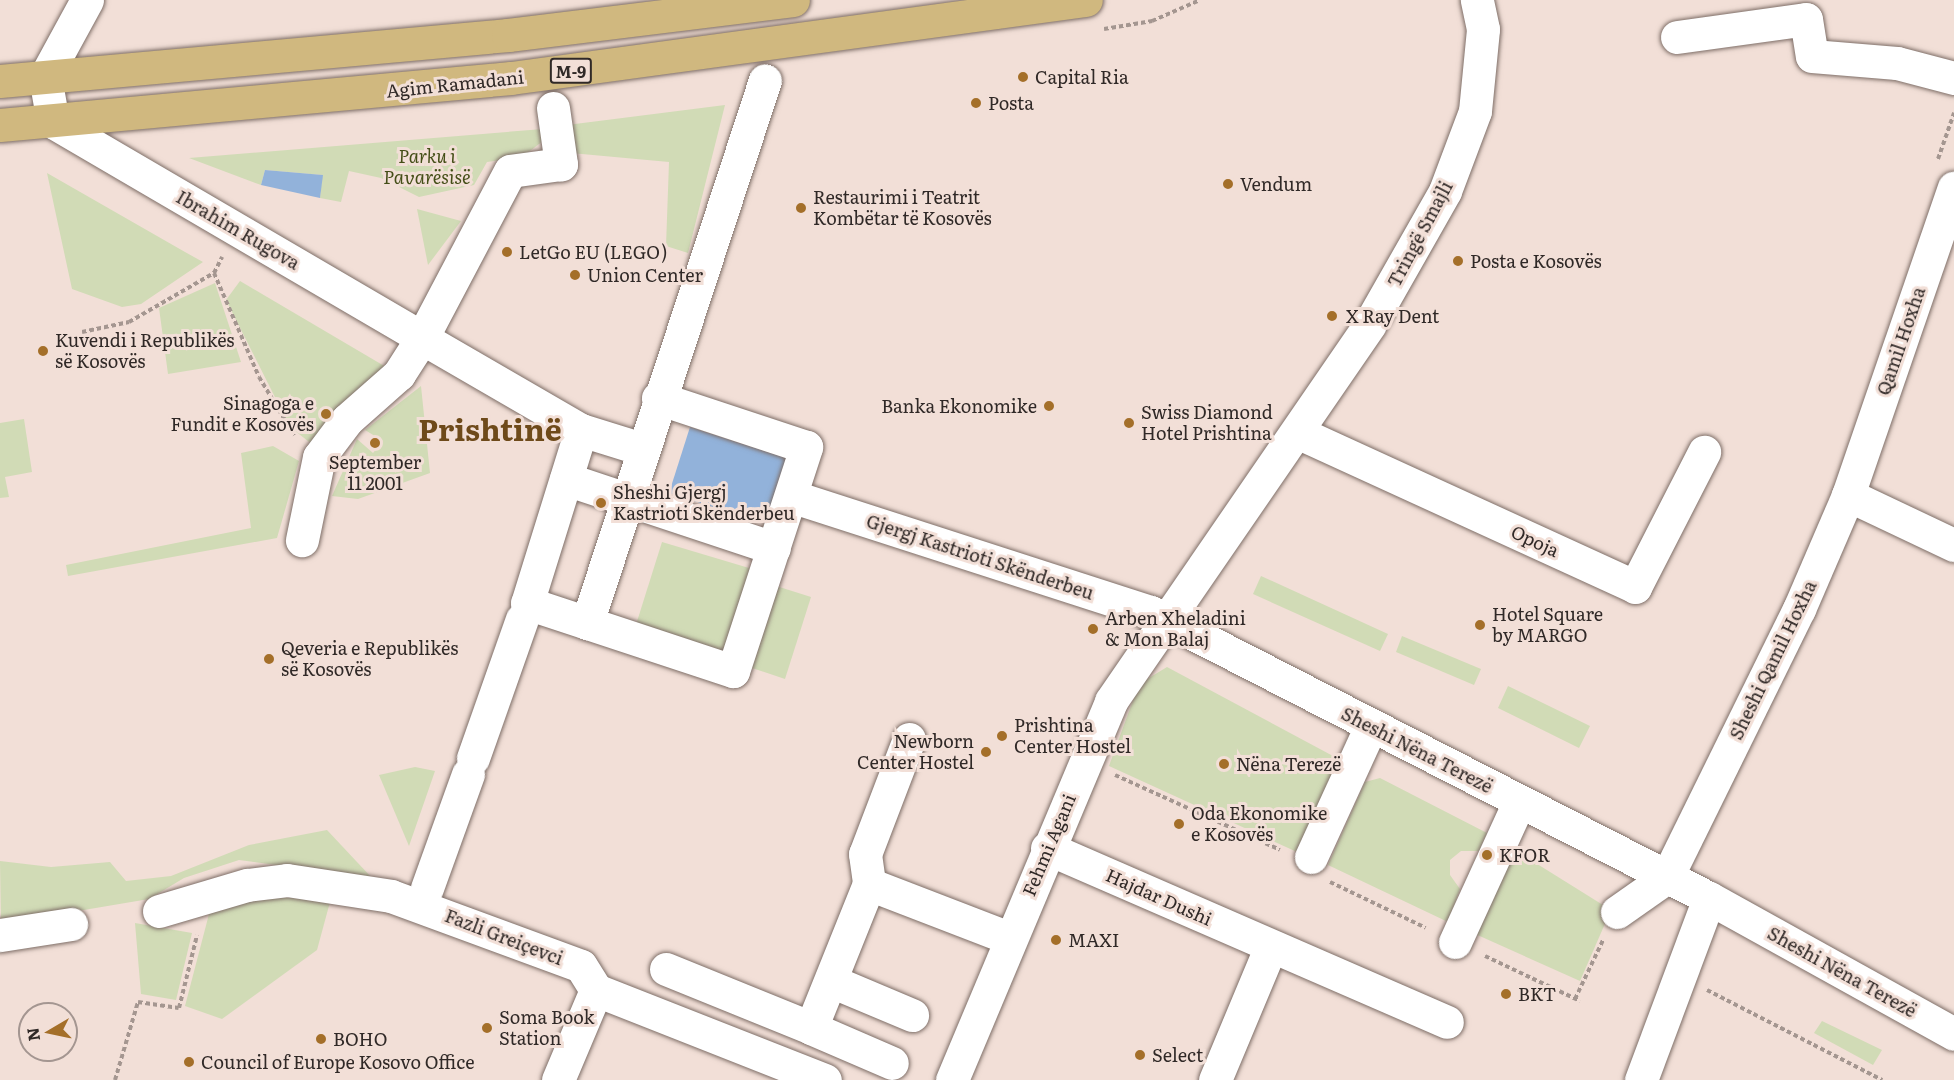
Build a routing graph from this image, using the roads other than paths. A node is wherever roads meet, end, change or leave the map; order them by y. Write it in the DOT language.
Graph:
graph roads {
  1 [pos="87,0"];
  2 [pos="793,0"];
  3 [pos="1086,0"];
  4 [pos="1477,0"];
  5 [pos="671,8"];
  6 [pos="1677,37"];
  7 [pos="195,66"];
  8 [pos="45,77"];
  9 [pos="1954,78"];
  10 [pos="765,80"];
  11 [pos="0,81"];
  12 [pos="553,108"];
  13 [pos="198,111"];
  14 [pos="53,122"];
  15 [pos="0,125"];
  16 [pos="1954,188"];
  17 [pos="422,338"];
  18 [pos="658,398"];
  19 [pos="581,430"];
  20 [pos="1297,432"];
  21 [pos="642,449"];
  22 [pos="1704,452"];
  23 [pos="566,479"];
  24 [pos="1848,495"];
  25 [pos="791,496"];
  26 [pos="627,499"];
  27 [pos="302,540"];
  28 [pos="1954,545"];
  29 [pos="774,548"];
  30 [pos="522,619"];
  31 [pos="1167,622"];
  32 [pos="587,623"];
  33 [pos="1371,726"];
  34 [pos="909,739"];
  35 [pos="1519,802"];
  36 [pos="1047,848"];
  37 [pos="1299,855"];
  38 [pos="1667,877"];
  39 [pos="869,884"];
  40 [pos="427,888"];
  41 [pos="1709,898"];
  42 [pos="159,911"];
  43 [pos="1617,912"];
  44 [pos="71,924"];
  45 [pos="0,935"];
  46 [pos="1009,938"];
  47 [pos="1455,942"];
  48 [pos="1271,946"];
  49 [pos="666,969"];
  50 [pos="831,981"];
  51 [pos="596,990"];
  52 [pos="912,1015"];
  53 [pos="1447,1022"];
  54 [pos="811,1028"];
  55 [pos="1954,1034"];
  56 [pos="892,1063"];
  57 [pos="558,1080"];
  58 [pos="825,1080"];
  59 [pos="952,1080"];
  60 [pos="1215,1080"];
  61 [pos="1641,1080"];
  1 -- 8 [label="street"];
  2 -- 5 [label="main road"];
  3 -- 13 [label="main road, Agim Ramadani / M-9"];
  4 -- 20 [label="street, Tringë Smajli"];
  5 -- 7 [label="main road"];
  6 -- 9 [label="street"];
  7 -- 8 [label="main road"];
  7 -- 13 [label="main road"];
  8 -- 11 [label="main road"];
  8 -- 14 [label="street"];
  10 -- 18 [label="street"];
  12 -- 17 [label="street"];
  13 -- 14 [label="main road, Agim Ramadani / M-9"];
  14 -- 15 [label="main road, Agim Ramadani / M-9"];
  14 -- 17 [label="street, Ibrahim Rugova"];
  16 -- 24 [label="street, Qamil Hoxha"];
  17 -- 19 [label="street"];
  17 -- 27 [label="street"];
  18 -- 21 [label="street"];
  18 -- 25 [label="street"];
  19 -- 21 [label="street"];
  19 -- 23 [label="street"];
  20 -- 22 [label="street, Opoja"];
  20 -- 31 [label="street, Tringë Smajli"];
  21 -- 26 [label="street"];
  23 -- 26 [label="street"];
  23 -- 32 [label="street"];
  24 -- 28 [label="street"];
  24 -- 38 [label="street, Sheshi Qamil Hoxha"];
  25 -- 29 [label="street"];
  25 -- 31 [label="street, Gjergj Kastrioti Skënderbeu"];
  26 -- 29 [label="street"];
  26 -- 32 [label="street"];
  29 -- 32 [label="street"];
  30 -- 40 [label="street"];
  31 -- 33 [label="street, Sheshi Nëna Terezë"];
  31 -- 36 [label="street, Fehmi Agani"];
  33 -- 35 [label="street, Sheshi Nëna Terezë"];
  33 -- 37 [label="street"];
  34 -- 39 [label="street"];
  35 -- 38 [label="street, Sheshi Nëna Terezë"];
  35 -- 47 [label="street"];
  36 -- 46 [label="street, Fehmi Agani"];
  36 -- 48 [label="street, Hajdar Dushi"];
  38 -- 41 [label="street, Sheshi Nëna Terezë"];
  38 -- 43 [label="street"];
  39 -- 46 [label="street"];
  39 -- 50 [label="street"];
  41 -- 55 [label="street, Sheshi Nëna Terezë"];
  41 -- 61 [label="street"];
  42 -- 51 [label="street, Fazli Greiçevci"];
  44 -- 45 [label="street"];
  46 -- 59 [label="street, Fehmi Agani"];
  48 -- 53 [label="street, Hajdar Dushi"];
  48 -- 60 [label="street"];
  49 -- 54 [label="street"];
  50 -- 52 [label="street"];
  50 -- 54 [label="street"];
  51 -- 57 [label="street"];
  51 -- 58 [label="street"];
  54 -- 56 [label="street"];
}
